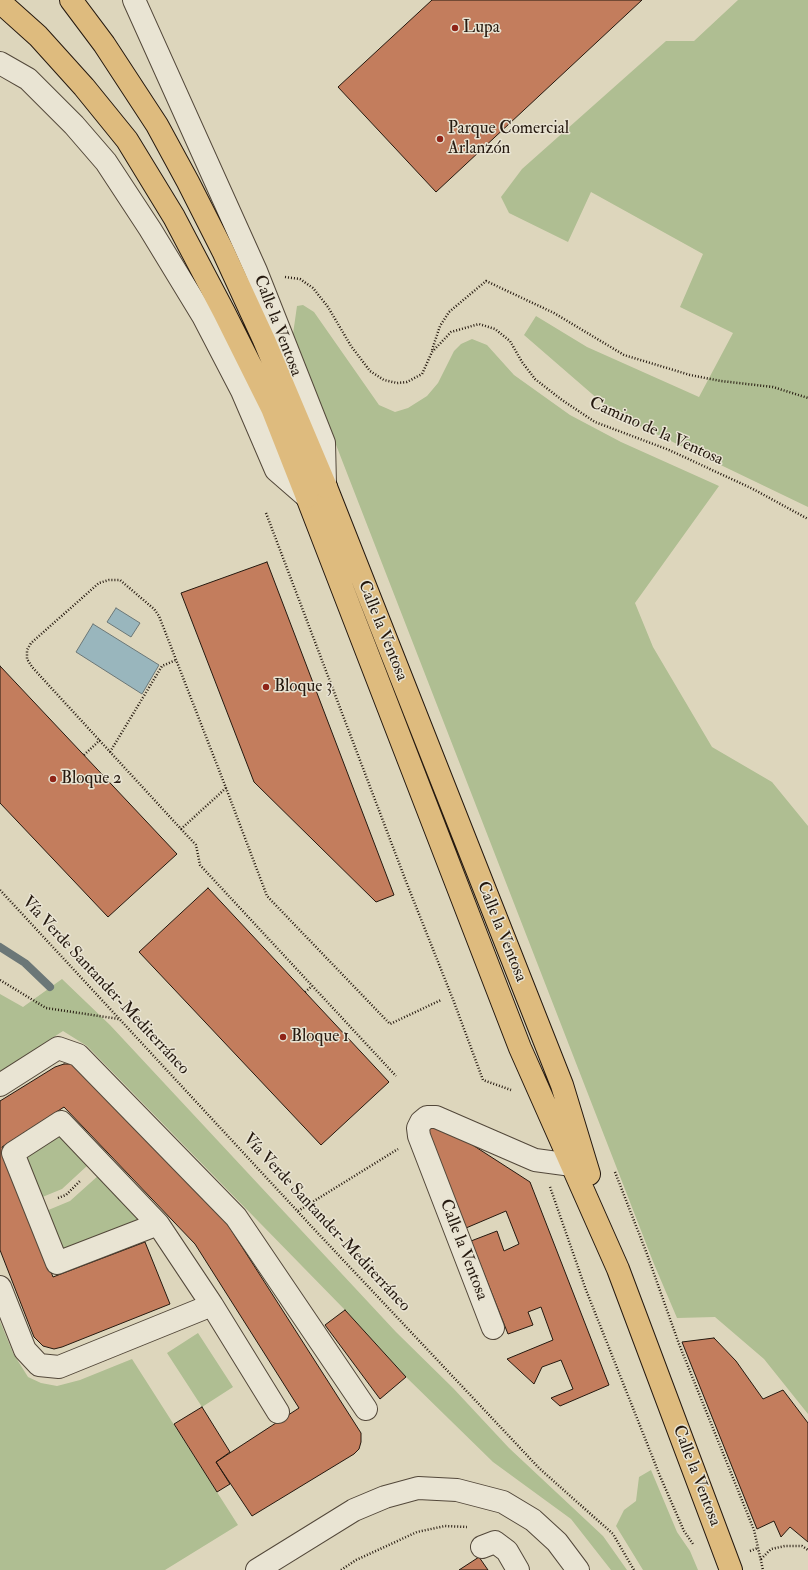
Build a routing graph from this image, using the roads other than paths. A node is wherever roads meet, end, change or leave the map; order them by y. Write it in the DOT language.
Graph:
graph roads {
  1 [pos="71,0"];
  2 [pos="134,0"];
  3 [pos="0,2"];
  4 [pos="0,63"];
  5 [pos="316,492"];
  6 [pos="0,1085"];
  7 [pos="572,1165"];
  8 [pos="158,1224"];
  9 [pos="618,1269"];
  10 [pos="0,1287"];
  11 [pos="212,1305"];
  12 [pos="493,1328"];
  13 [pos="366,1409"];
  14 [pos="278,1412"];
  15 [pos="482,1547"];
  16 [pos="257,1570"];
  17 [pos="518,1570"];
  18 [pos="578,1570"];
  19 [pos="731,1570"];
  1 -- 5 [label="main road"];
  2 -- 5 [label="street, Calle la Ventosa"];
  3 -- 5 [label="main road"];
  4 -- 5 [label="street, Calle la Ventosa"];
  5 -- 7 [label="main road, Calle la Ventosa"];
  5 -- 9 [label="main road, Calle la Ventosa"];
  6 -- 13 [label="street"];
  7 -- 9 [label="main road, Calle la Ventosa"];
  7 -- 12 [label="street, Calle la Ventosa"];
  8 -- 8 [label="street"];
  8 -- 11 [label="street"];
  9 -- 19 [label="main road, Calle la Ventosa"];
  10 -- 11 [label="street"];
  11 -- 14 [label="street"];
  15 -- 17 [label="street"];
  16 -- 18 [label="street"];
}
